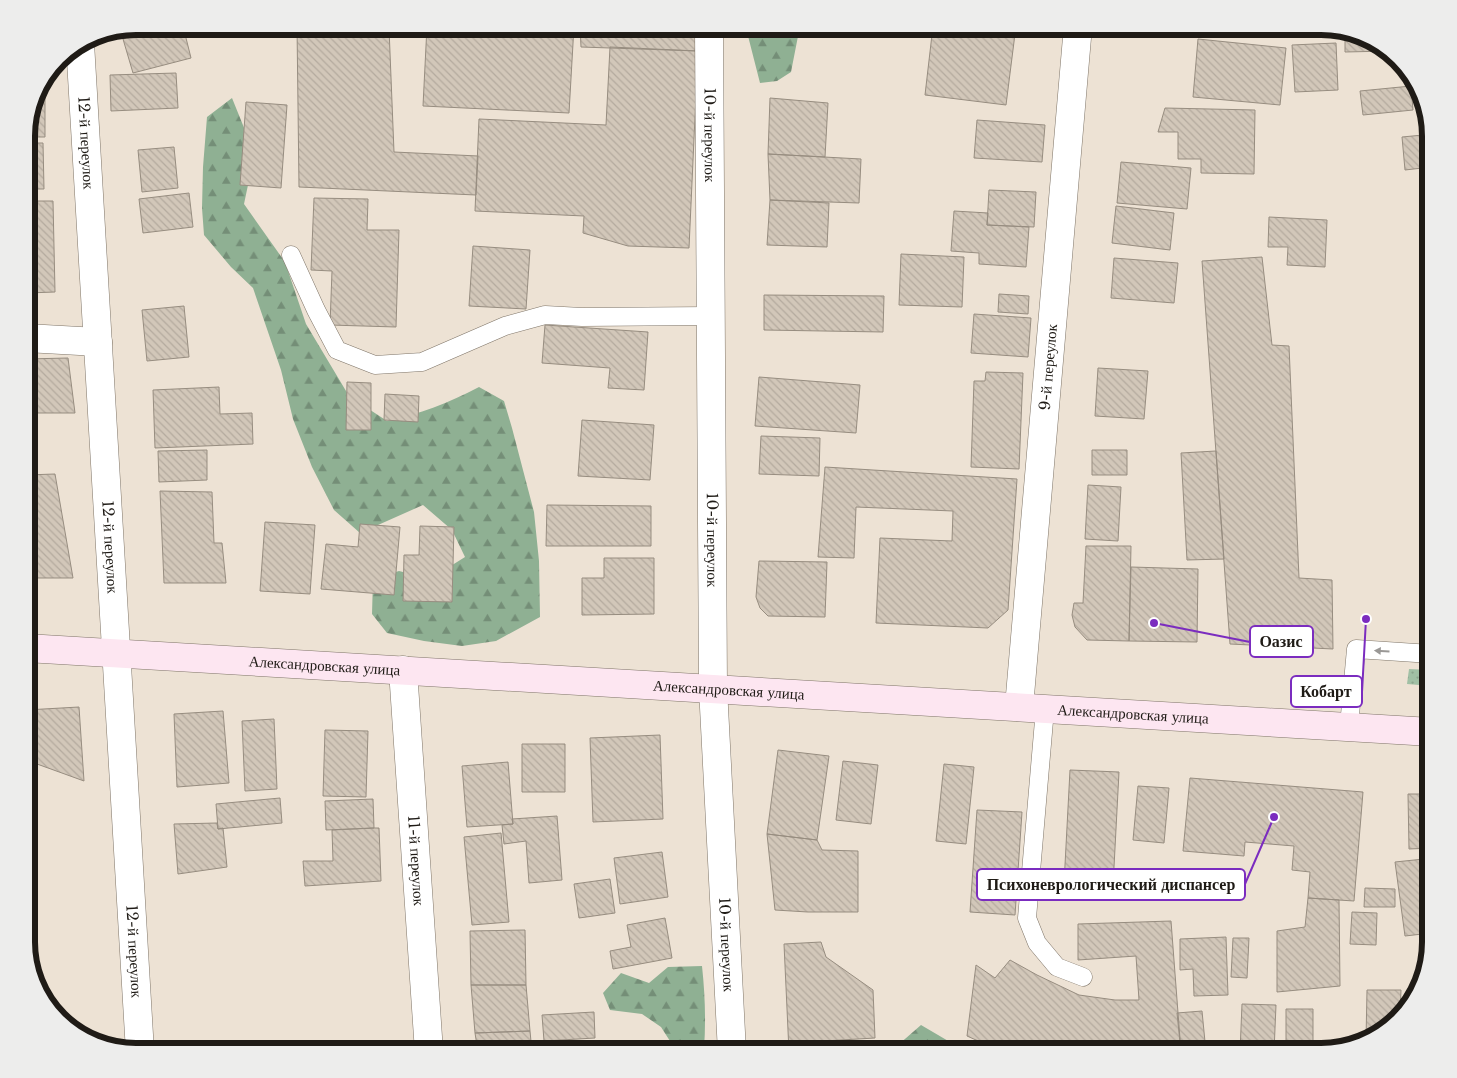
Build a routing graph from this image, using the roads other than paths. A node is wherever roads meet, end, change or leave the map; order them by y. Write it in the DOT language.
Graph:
graph roads {
  1 [pos="709,35"];
  2 [pos="1077,35"];
  3 [pos="81,52"];
  4 [pos="291,255"];
  5 [pos="710,316"];
  6 [pos="35,338"];
  7 [pos="98,342"];
  8 [pos="35,648"];
  9 [pos="116,652"];
  10 [pos="1422,653"];
  11 [pos="403,670"];
  12 [pos="713,688"];
  13 [pos="1032,708"];
  14 [pos="1349,726"];
  15 [pos="1422,731"];
  16 [pos="1083,977"];
  17 [pos="139,1043"];
  18 [pos="428,1043"];
  19 [pos="732,1043"];
  1 -- 5 [label="street, 10-й переулок"];
  2 -- 13 [label="street, 9-й переулок"];
  3 -- 7 [label="street, 12-й переулок"];
  4 -- 5 [label="lane"];
  5 -- 12 [label="street, 10-й переулок"];
  6 -- 7 [label="street"];
  7 -- 9 [label="street, 12-й переулок"];
  8 -- 9 [label="main road, Александровская улица"];
  9 -- 11 [label="main road, Александровская улица"];
  9 -- 17 [label="street, 12-й переулок"];
  10 -- 14 [label="lane, one-way"];
  11 -- 12 [label="main road, Александровская улица"];
  11 -- 18 [label="street, 11-й переулок"];
  12 -- 13 [label="main road, Александровская улица"];
  12 -- 19 [label="street, 10-й переулок"];
  13 -- 14 [label="main road, Александровская улица"];
  13 -- 16 [label="lane"];
  14 -- 15 [label="main road, Александровская улица"];
}
